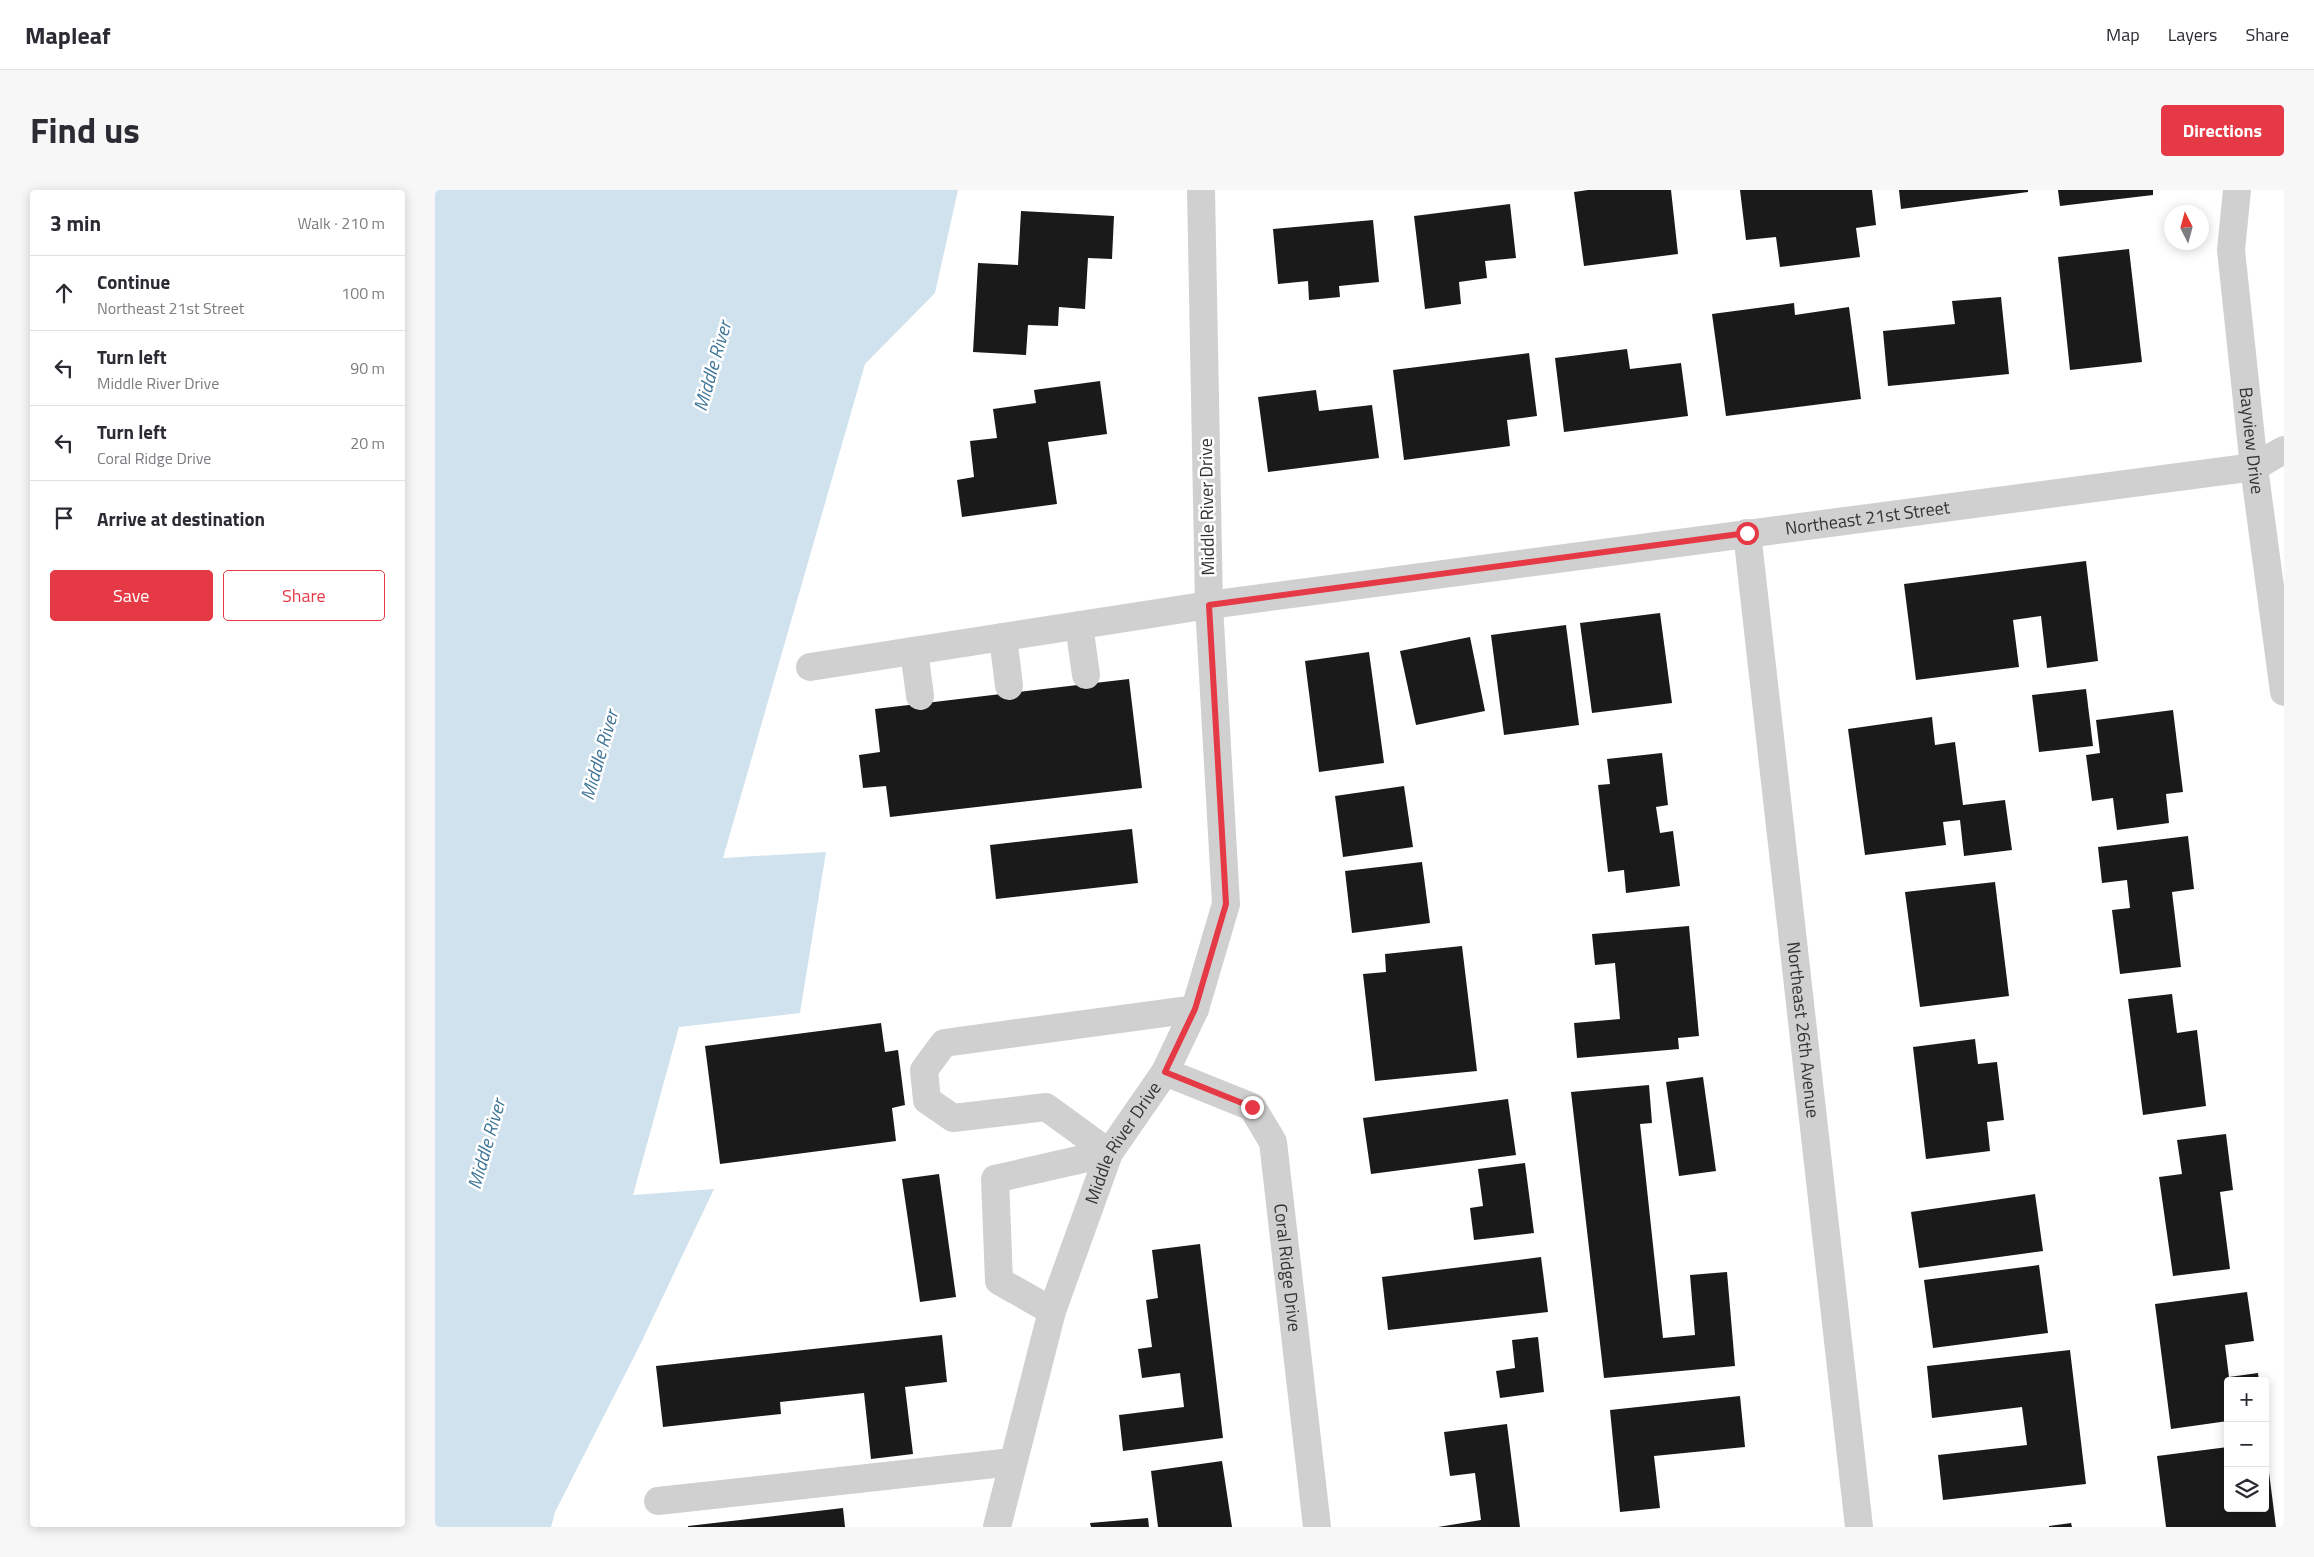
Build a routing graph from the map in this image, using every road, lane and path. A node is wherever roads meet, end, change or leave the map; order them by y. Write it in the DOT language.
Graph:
graph roads {
  1 [pos="1201,190"];
  2 [pos="2237,190"];
  3 [pos="2284,450"];
  4 [pos="2254,467"];
  5 [pos="1747,533"];
  6 [pos="1209,605"];
  7 [pos="1079,625"];
  8 [pos="1003,637"];
  9 [pos="915,651"];
  10 [pos="810,667"];
  11 [pos="1086,675"];
  12 [pos="1009,686"];
  13 [pos="2284,692"];
  14 [pos="920,696"];
  15 [pos="1195,1009"];
  16 [pos="1165,1072"];
  17 [pos="1109,1152"];
  18 [pos="1053,1311"];
  19 [pos="1012,1462"];
  20 [pos="658,1501"];
  21 [pos="997,1527"];
  22 [pos="1317,1527"];
  23 [pos="1859,1527"];
  1 -- 6 [label="street, Middle River Drive"];
  2 -- 4 [label="street, Bayview Drive"];
  3 -- 4 [label="street, Northeast 21st Street"];
  4 -- 5 [label="street, Northeast 21st Street"];
  4 -- 13 [label="street, Bayview Drive"];
  5 -- 6 [label="street, Northeast 21st Street"];
  5 -- 23 [label="street, Northeast 26th Avenue"];
  6 -- 7 [label="street, Northeast 21st Street"];
  6 -- 15 [label="street, Middle River Drive"];
  7 -- 8 [label="street, Northeast 21st Street"];
  7 -- 11 [label="street"];
  8 -- 9 [label="street, Northeast 21st Street"];
  8 -- 12 [label="street"];
  9 -- 10 [label="street, Northeast 21st Street"];
  9 -- 14 [label="street"];
  15 -- 16 [label="street, Middle River Drive"];
  15 -- 17 [label="street"];
  16 -- 17 [label="street, Middle River Drive"];
  16 -- 22 [label="street, Coral Ridge Drive"];
  17 -- 18 [label="street, Middle River Drive"];
  17 -- 18 [label="street"];
  18 -- 19 [label="street, Middle River Drive"];
  19 -- 20 [label="street"];
  19 -- 21 [label="street, Middle River Drive"];
}
